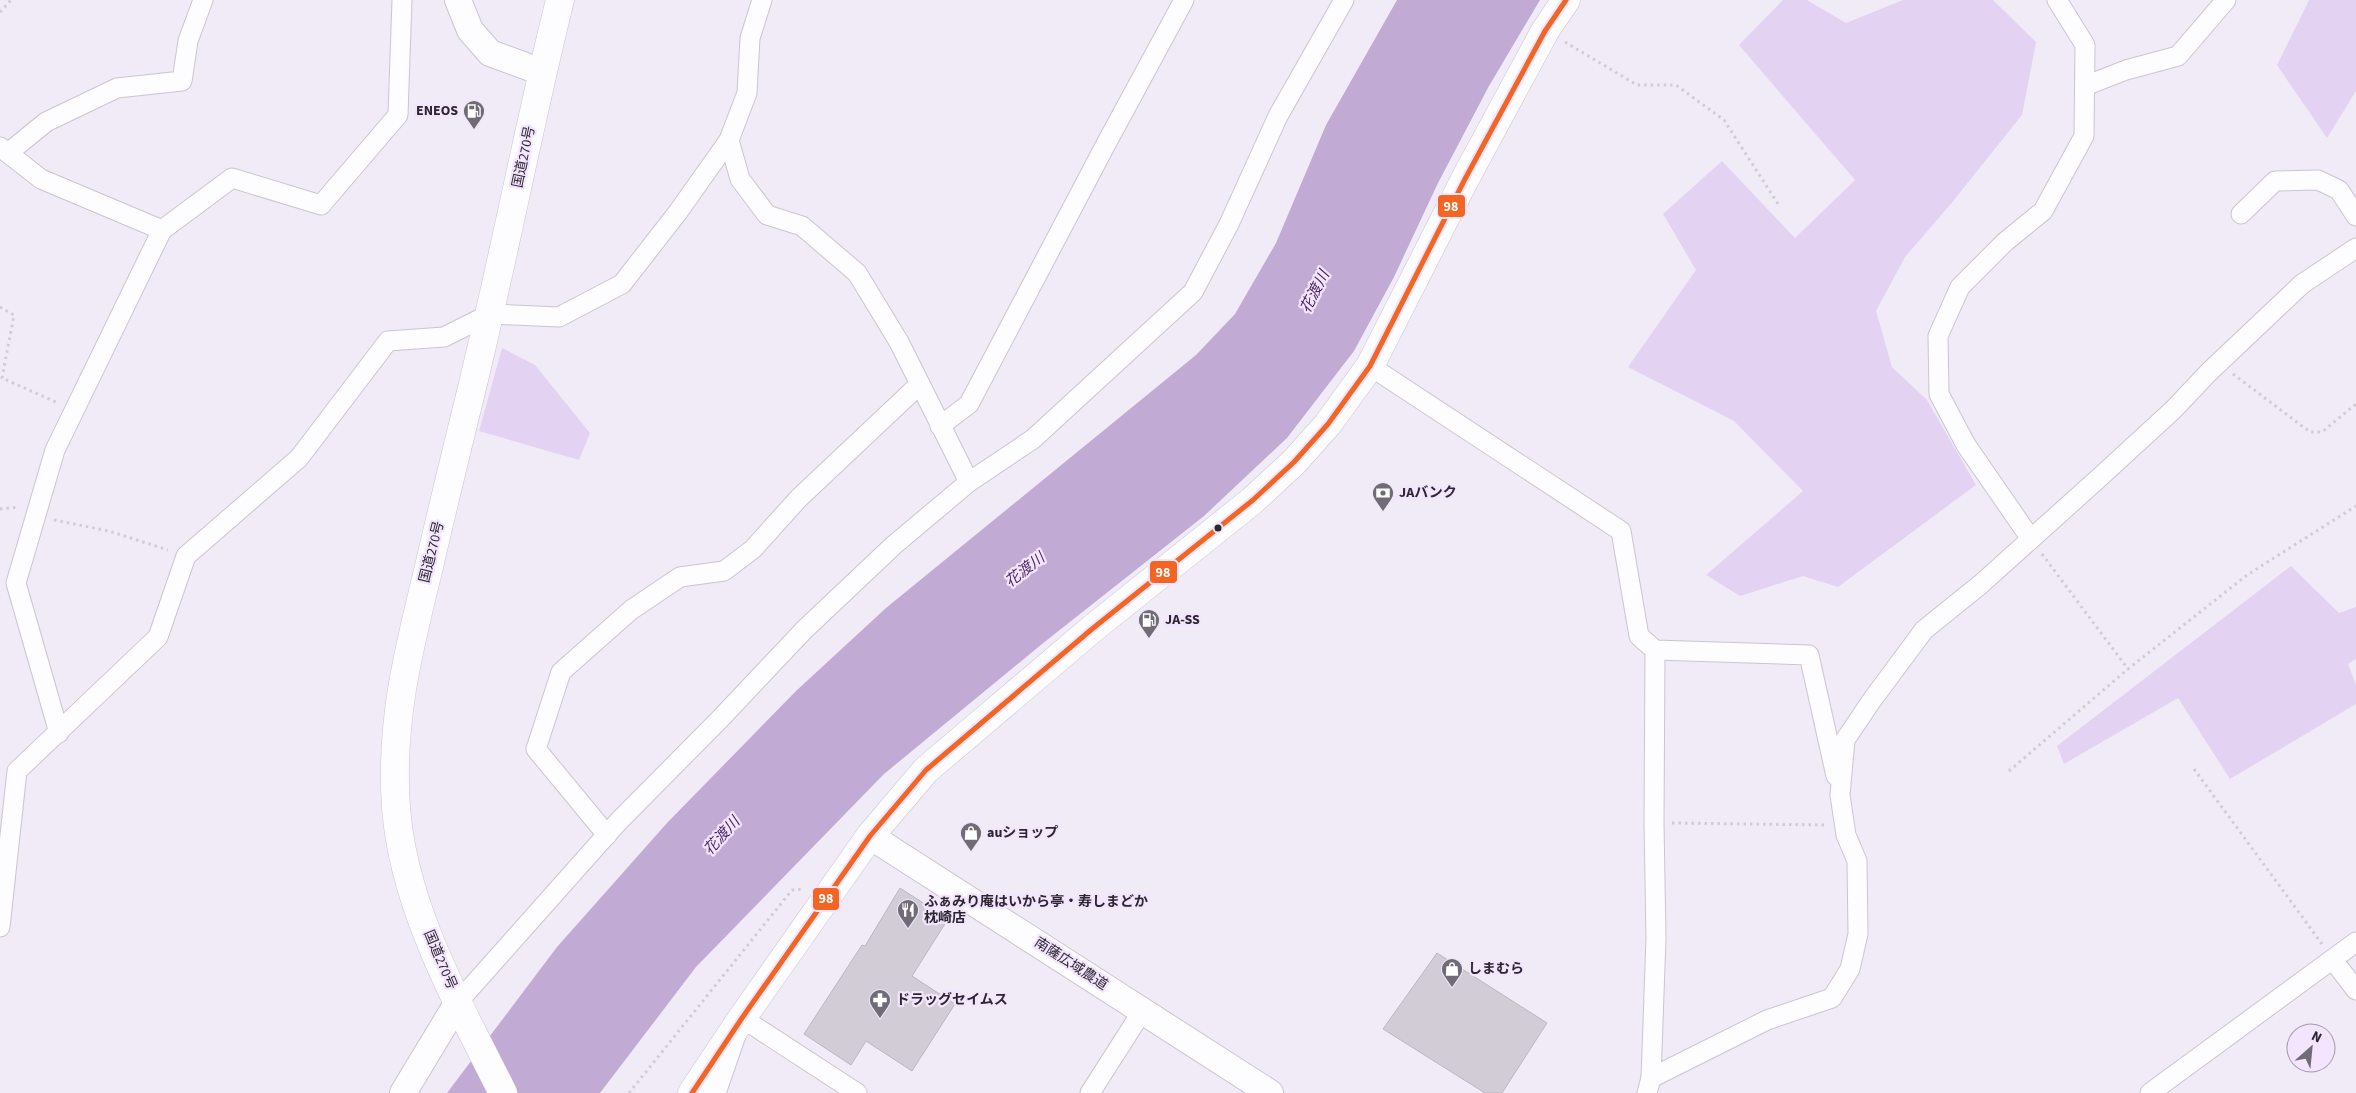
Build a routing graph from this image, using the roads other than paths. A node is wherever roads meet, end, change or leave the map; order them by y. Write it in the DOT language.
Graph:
graph roads {
  1 [pos="203,0"];
  2 [pos="402,0"];
  3 [pos="458,0"];
  4 [pos="560,0"];
  5 [pos="762,0"];
  6 [pos="1184,0"];
  7 [pos="1344,0"];
  8 [pos="1566,0"];
  9 [pos="2057,0"];
  10 [pos="2226,0"];
  11 [pos="542,72"];
  12 [pos="2085,86"];
  13 [pos="730,140"];
  14 [pos="4,150"];
  15 [pos="2241,214"];
  16 [pos="2356,216"];
  17 [pos="162,230"];
  18 [pos="2356,248"];
  19 [pos="490,314"];
  20 [pos="1370,366"];
  21 [pos="920,384"];
  22 [pos="940,426"];
  23 [pos="969,482"];
  24 [pos="2031,539"];
  25 [pos="1656,650"];
  26 [pos="59,733"];
  27 [pos="1840,795"];
  28 [pos="607,835"];
  29 [pos="870,836"];
  30 [pos="0,927"];
  31 [pos="2356,942"];
  32 [pos="2333,960"];
  33 [pos="2356,990"];
  34 [pos="1143,1010"];
  35 [pos="462,1011"];
  36 [pos="742,1018"];
  37 [pos="1649,1085"];
  38 [pos="830,1086"];
  39 [pos="2157,1091"];
  40 [pos="403,1093"];
  41 [pos="503,1093"];
  42 [pos="692,1093"];
  43 [pos="716,1093"];
  44 [pos="857,1093"];
  45 [pos="1090,1093"];
  46 [pos="1270,1093"];
  1 -- 14 [label="street"];
  2 -- 17 [label="street"];
  3 -- 11 [label="street"];
  4 -- 11 [label="highway, 国道270号"];
  5 -- 13 [label="street"];
  6 -- 22 [label="street"];
  7 -- 23 [label="street"];
  8 -- 20 [label="highway"];
  9 -- 12 [label="street"];
  10 -- 12 [label="street"];
  11 -- 19 [label="highway, 国道270号"];
  12 -- 24 [label="street"];
  13 -- 19 [label="street"];
  13 -- 21 [label="street"];
  14 -- 17 [label="street"];
  15 -- 16 [label="street"];
  17 -- 26 [label="street"];
  18 -- 24 [label="street"];
  19 -- 26 [label="street"];
  19 -- 35 [label="highway, 国道270号"];
  20 -- 25 [label="street"];
  20 -- 29 [label="highway"];
  21 -- 22 [label="street"];
  21 -- 28 [label="street"];
  22 -- 23 [label="street"];
  23 -- 28 [label="street"];
  24 -- 27 [label="street"];
  25 -- 27 [label="street"];
  25 -- 37 [label="street"];
  26 -- 30 [label="street"];
  27 -- 37 [label="street"];
  28 -- 35 [label="street"];
  29 -- 34 [label="street, 南薩広域農道"];
  29 -- 36 [label="highway"];
  31 -- 32 [label="street"];
  32 -- 33 [label="street"];
  32 -- 39 [label="street"];
  34 -- 45 [label="street"];
  34 -- 46 [label="street, 南薩広域農道"];
  35 -- 40 [label="street"];
  35 -- 41 [label="highway, 国道270号"];
  36 -- 38 [label="street"];
  36 -- 42 [label="highway"];
  36 -- 43 [label="street"];
  38 -- 44 [label="street"];
}
